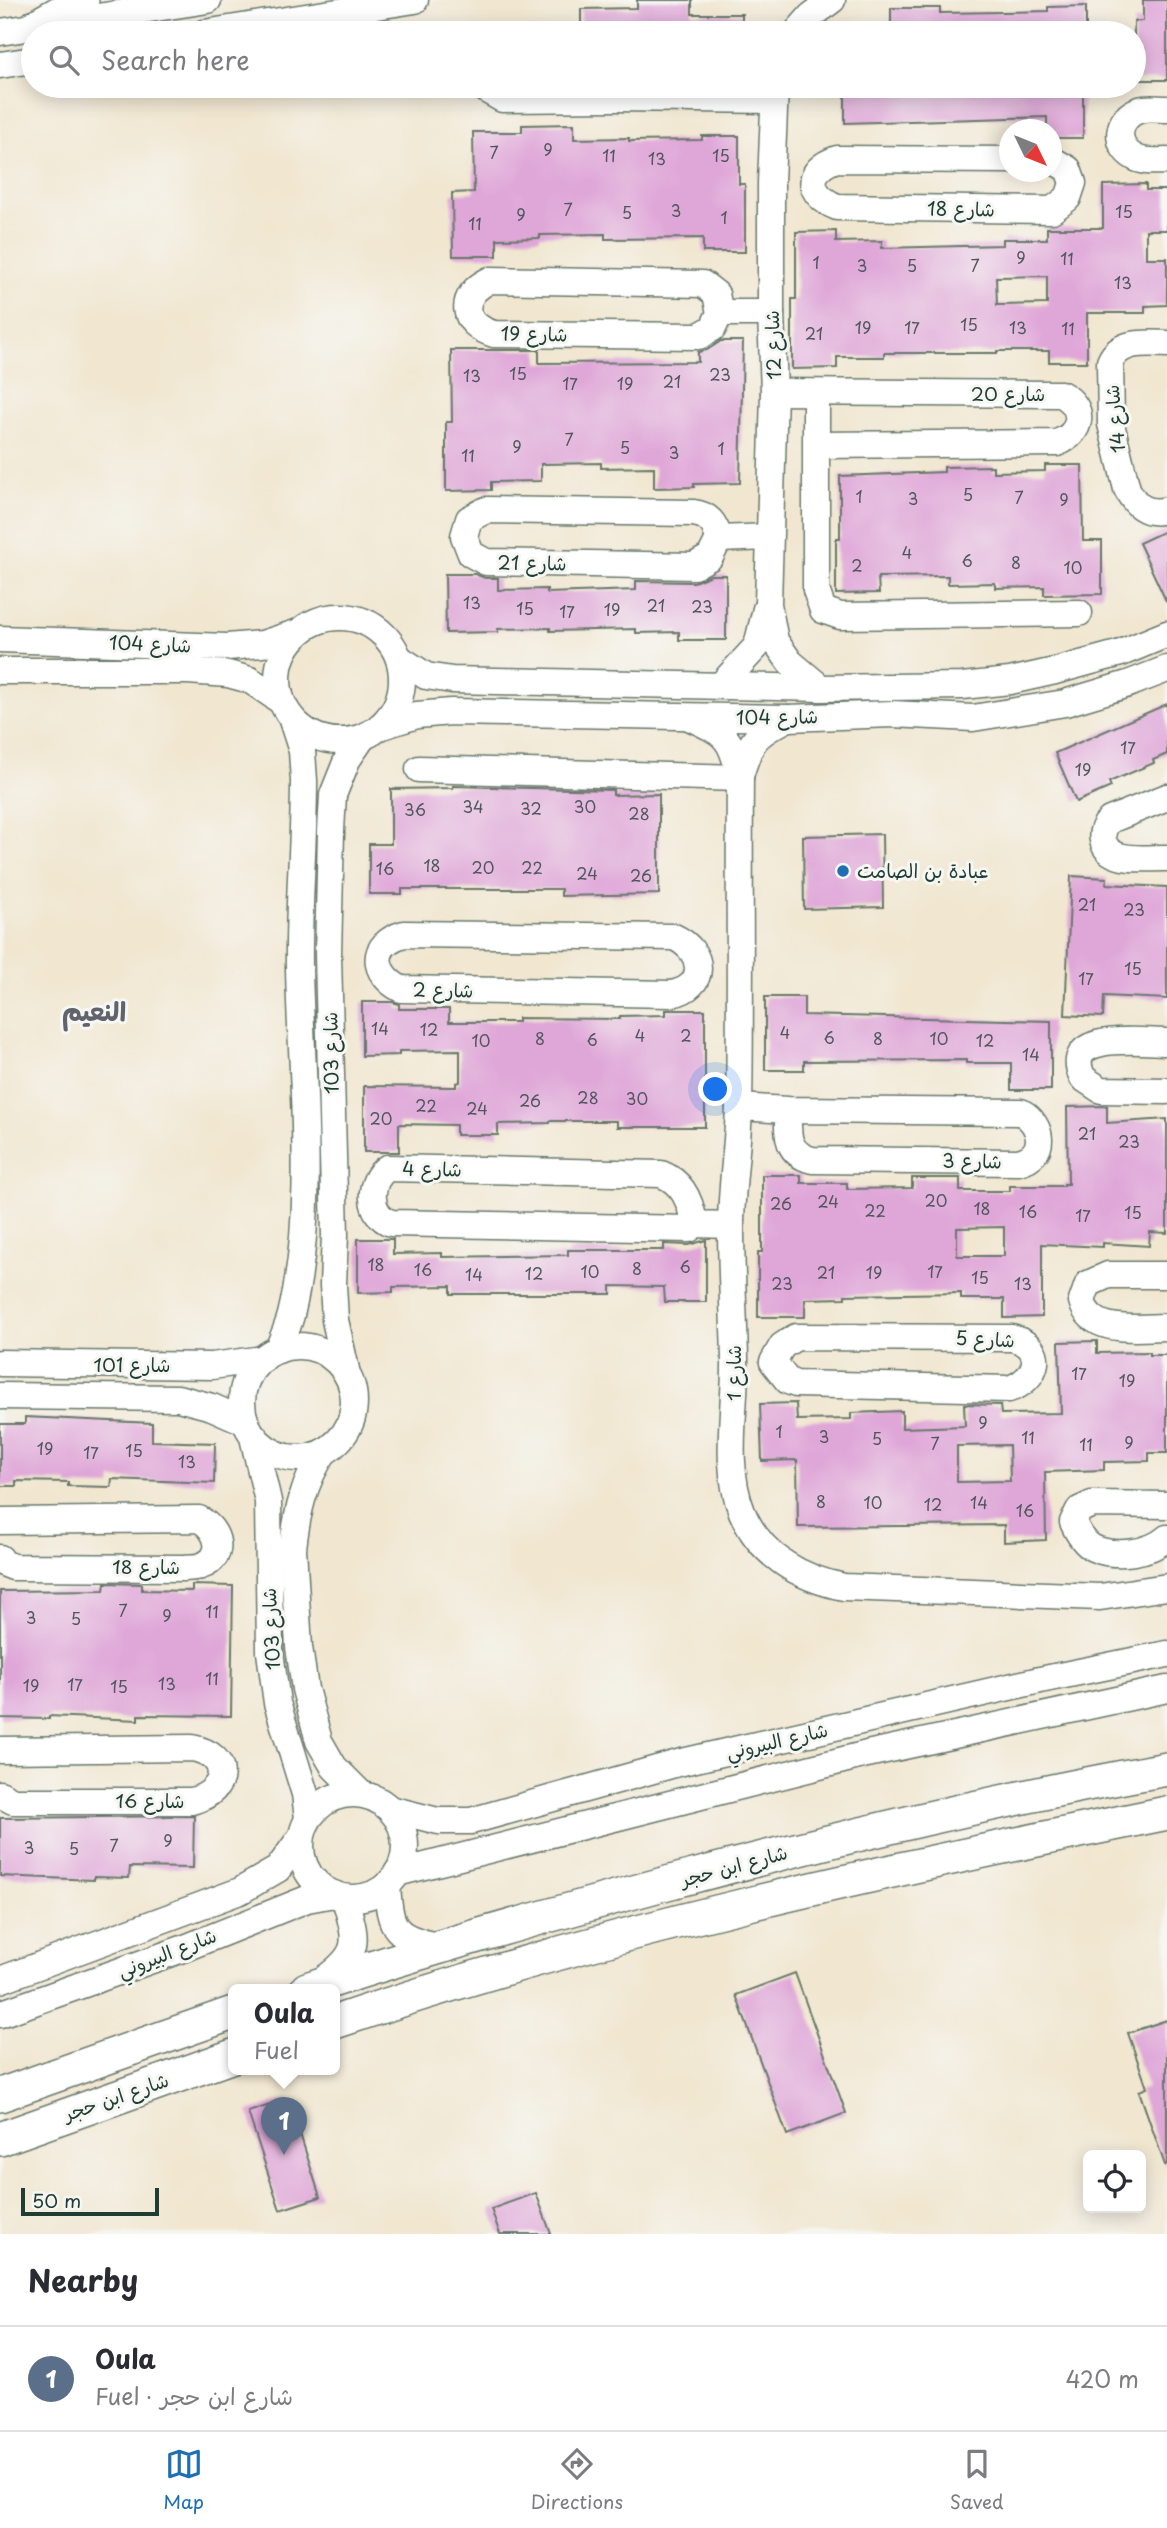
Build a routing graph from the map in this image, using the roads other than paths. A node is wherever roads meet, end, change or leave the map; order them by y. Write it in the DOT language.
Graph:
graph roads {
  1 [pos="82,0"];
  2 [pos="208,0"];
  3 [pos="415,0"];
  4 [pos="832,0"];
  5 [pos="45,21"];
  6 [pos="69,21"];
  7 [pos="281,21"];
  8 [pos="807,21"];
  9 [pos="21,28"];
  10 [pos="0,32"];
  11 [pos="21,62"];
  12 [pos="0,65"];
  13 [pos="774,98"];
  14 [pos="1167,109"];
  15 [pos="999,160"];
  16 [pos="1167,161"];
  17 [pos="1062,166"];
  18 [pos="813,182"];
  19 [pos="771,183"];
  20 [pos="720,313"];
  21 [pos="771,313"];
  22 [pos="1167,344"];
  23 [pos="774,392"];
  24 [pos="816,393"];
  25 [pos="817,445"];
  26 [pos="1167,510"];
  27 [pos="769,537"];
  28 [pos="719,539"];
  29 [pos="768,604"];
  30 [pos="1079,613"];
  31 [pos="299,632"];
  32 [pos="1167,634"];
  33 [pos="0,639"];
  34 [pos="400,659"];
  35 [pos="1167,669"];
  36 [pos="0,671"];
  37 [pos="1055,671"];
  38 [pos="721,685"];
  39 [pos="821,688"];
  40 [pos="1058,704"];
  41 [pos="287,711"];
  42 [pos="689,717"];
  43 [pos="789,718"];
  44 [pos="372,732"];
  45 [pos="419,769"];
  46 [pos="740,778"];
  47 [pos="1167,797"];
  48 [pos="1167,858"];
  49 [pos="698,970"];
  50 [pos="738,970"];
  51 [pos="1167,1042"];
  52 [pos="1167,1091"];
  53 [pos="739,1107"];
  54 [pos="788,1110"];
  55 [pos="694,1224"];
  56 [pos="731,1225"];
  57 [pos="1167,1275"];
  58 [pos="1167,1327"];
  59 [pos="271,1355"];
  60 [pos="735,1362"];
  61 [pos="773,1362"];
  62 [pos="0,1363"];
  63 [pos="347,1374"];
  64 [pos="0,1396"];
  65 [pos="250,1430"];
  66 [pos="324,1452"];
  67 [pos="1167,1504"];
  68 [pos="0,1521"];
  69 [pos="1167,1538"];
  70 [pos="0,1558"];
  71 [pos="1167,1587"];
  72 [pos="1167,1654"];
  73 [pos="1167,1689"];
  74 [pos="983,1693"];
  75 [pos="948,1701"];
  76 [pos="986,1728"];
  77 [pos="956,1734"];
  78 [pos="0,1750"];
  79 [pos="1167,1769"];
  80 [pos="0,1794"];
  81 [pos="361,1794"];
  82 [pos="390,1809"];
  83 [pos="1167,1813"];
  84 [pos="304,1828"];
  85 [pos="392,1879"];
  86 [pos="339,1896"];
  87 [pos="440,1947"];
  88 [pos="0,1980"];
  89 [pos="316,1984"];
  90 [pos="323,1984"];
  91 [pos="0,2014"];
  92 [pos="228,2015"];
  93 [pos="340,2020"];
  94 [pos="196,2025"];
  95 [pos="142,2045"];
  96 [pos="220,2061"];
  97 [pos="154,2083"];
  98 [pos="0,2095"];
  99 [pos="0,2139"];
  1 -- 5 [label="main road"];
  2 -- 6 [label="street"];
  3 -- 7 [label="street"];
  4 -- 8 [label="street"];
  9 -- 10 [label="street"];
  11 -- 12 [label="street"];
  13 -- 19 [label="street, شارع 12"];
  14 -- 16 [label="street"];
  15 -- 18 [label="street"];
  17 -- 18 [label="street, شارع 18"];
  18 -- 19 [label="street"];
  19 -- 21 [label="street, شارع 12"];
  20 -- 20 [label="street, شارع 19"];
  20 -- 21 [label="street"];
  21 -- 23 [label="street, شارع 12"];
  22 -- 26 [label="street, شارع 14"];
  23 -- 24 [label="street, شارع 20"];
  23 -- 27 [label="street, شارع 12"];
  24 -- 25 [label="street"];
  24 -- 25 [label="street, شارع 20"];
  25 -- 30 [label="street"];
  27 -- 28 [label="street"];
  27 -- 29 [label="street, شارع 12"];
  28 -- 28 [label="street, شارع 21"];
  29 -- 38 [label="street, شارع 12"];
  29 -- 39 [label="street, شارع 12"];
  31 -- 33 [label="street, شارع 104"];
  31 -- 34 [label="street"];
  31 -- 41 [label="street"];
  32 -- 37 [label="street, شارع 104"];
  34 -- 38 [label="street, شارع 104"];
  34 -- 44 [label="street"];
  35 -- 40 [label="street, شارع 104"];
  36 -- 41 [label="street, شارع 104"];
  37 -- 39 [label="street, شارع 104"];
  37 -- 40 [label="street"];
  38 -- 39 [label="street, شارع 104"];
  40 -- 43 [label="street, شارع 104"];
  41 -- 44 [label="street"];
  41 -- 59 [label="street, شارع 103"];
  42 -- 43 [label="street, شارع 104"];
  42 -- 44 [label="street, شارع 104"];
  42 -- 46 [label="street, شارع 1"];
  43 -- 46 [label="street, شارع 1"];
  44 -- 63 [label="street, شارع 103"];
  45 -- 46 [label="street"];
  46 -- 50 [label="street, شارع 1"];
  47 -- 48 [label="street"];
  49 -- 49 [label="street, شارع 2"];
  49 -- 50 [label="street"];
  50 -- 53 [label="street, شارع 1"];
  51 -- 52 [label="street"];
  53 -- 54 [label="street, شارع 3"];
  53 -- 56 [label="street, شارع 1"];
  54 -- 54 [label="street, شارع 3"];
  55 -- 55 [label="street, شارع 4"];
  55 -- 56 [label="street, شارع 4"];
  56 -- 60 [label="street, شارع 1"];
  57 -- 58 [label="street"];
  59 -- 62 [label="street, شارع 101"];
  59 -- 63 [label="street"];
  59 -- 65 [label="street"];
  60 -- 61 [label="street"];
  60 -- 71 [label="street, شارع 1"];
  61 -- 61 [label="street, شارع 5"];
  63 -- 66 [label="street"];
  64 -- 65 [label="street, شارع 101"];
  65 -- 66 [label="street"];
  65 -- 84 [label="street, شارع 103"];
  66 -- 81 [label="street, شارع 103"];
  67 -- 69 [label="street"];
  68 -- 70 [label="street, شارع 18"];
  72 -- 74 [label="street, شارع البيروني"];
  73 -- 76 [label="street, شارع البيروني"];
  74 -- 75 [label="street, شارع البيروني"];
  74 -- 76 [label="street"];
  75 -- 77 [label="street"];
  75 -- 82 [label="street, شارع البيروني"];
  76 -- 77 [label="street, شارع البيروني"];
  77 -- 85 [label="street, شارع البيروني"];
  78 -- 80 [label="street, شارع 16"];
  79 -- 87 [label="main road, شارع ابن حجر"];
  81 -- 82 [label="street"];
  81 -- 84 [label="street"];
  82 -- 85 [label="street"];
  83 -- 93 [label="main road, شارع ابن حجر"];
  84 -- 86 [label="street"];
  84 -- 88 [label="street, شارع البيروني"];
  85 -- 86 [label="street"];
  85 -- 87 [label="street"];
  86 -- 89 [label="street"];
  86 -- 91 [label="street, شارع البيروني"];
  87 -- 90 [label="main road, شارع ابن حجر"];
  92 -- 94 [label="main road, شارع ابن حجر"];
  94 -- 95 [label="main road, شارع ابن حجر"];
  94 -- 96 [label="main road"];
  95 -- 97 [label="main road"];
  95 -- 98 [label="main road, شارع ابن حجر"];
  96 -- 97 [label="main road, شارع ابن حجر"];
  97 -- 99 [label="main road, شارع ابن حجر"];
}
